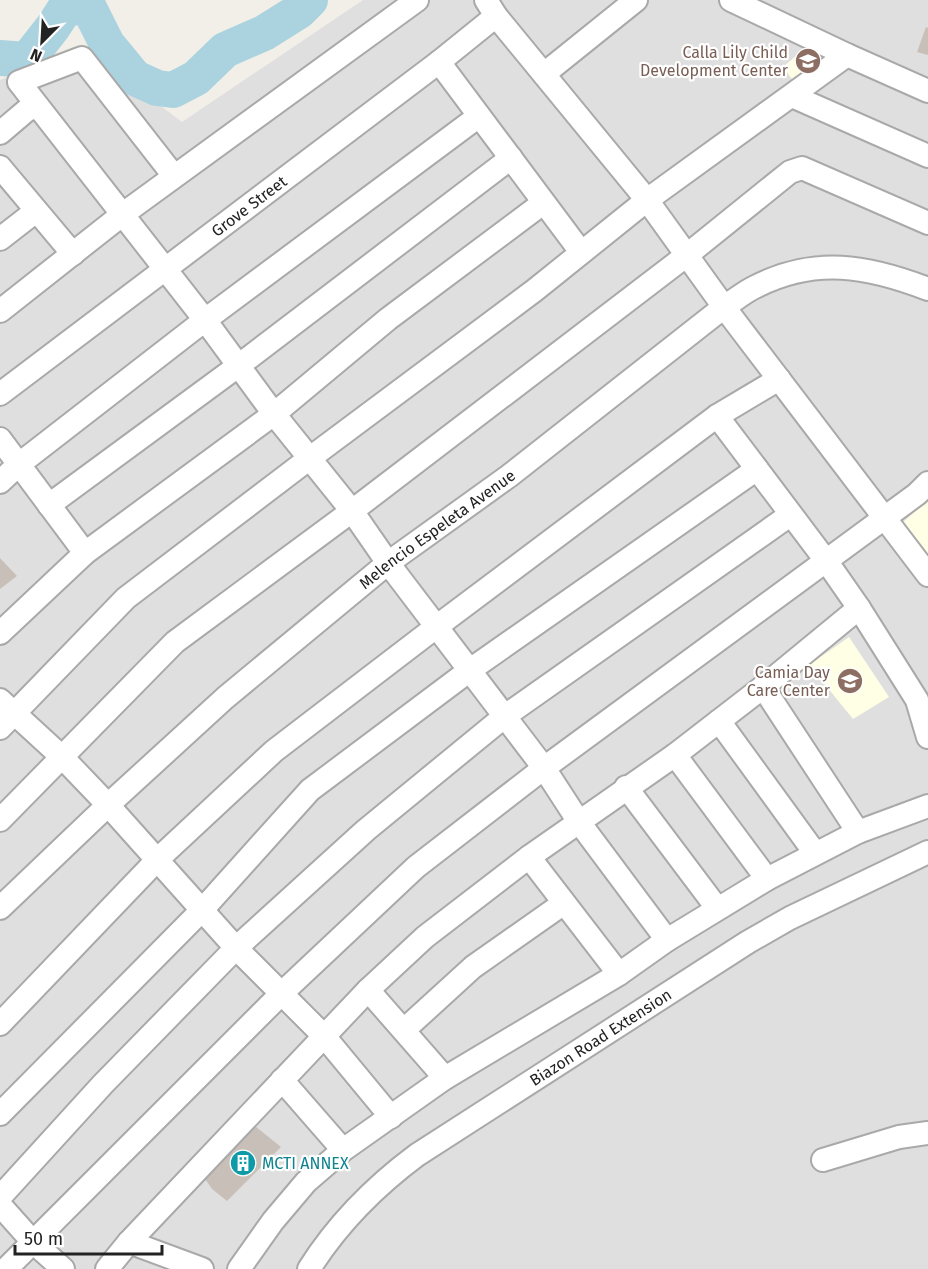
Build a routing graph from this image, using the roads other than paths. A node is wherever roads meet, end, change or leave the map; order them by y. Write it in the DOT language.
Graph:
graph roads {
  1 [pos="417,0"];
  2 [pos="636,0"];
  3 [pos="731,0"];
  4 [pos="491,8"];
  5 [pos="847,55"];
  6 [pos="439,62"];
  7 [pos="544,74"];
  8 [pos="928,91"];
  9 [pos="792,96"];
  10 [pos="37,106"];
  11 [pos="479,116"];
  12 [pos="0,133"];
  13 [pos="928,156"];
  14 [pos="511,158"];
  15 [pos="0,167"];
  16 [pos="174,176"];
  17 [pos="646,200"];
  18 [pos="543,202"];
  19 [pos="36,211"];
  20 [pos="123,214"];
  21 [pos="928,224"];
  22 [pos="0,239"];
  23 [pos="581,252"];
  24 [pos="73,254"];
  25 [pos="687,255"];
  26 [pos="166,269"];
  27 [pos="928,289"];
  28 [pos="724,307"];
  29 [pos="0,311"];
  30 [pos="205,320"];
  31 [pos="238,366"];
  32 [pos="779,379"];
  33 [pos="0,394"];
  34 [pos="274,414"];
  35 [pos="717,416"];
  36 [pos="0,439"];
  37 [pos="310,458"];
  38 [pos="18,465"];
  39 [pos="757,470"];
  40 [pos="0,482"];
  41 [pos="928,483"];
  42 [pos="49,505"];
  43 [pos="352,511"];
  44 [pos="790,515"];
  45 [pos="884,518"];
  46 [pos="85,553"];
  47 [pos="827,562"];
  48 [pos="388,563"];
  49 [pos="928,575"];
  50 [pos="859,608"];
  51 [pos="436,627"];
  52 [pos="0,633"];
  53 [pos="470,670"];
  54 [pos="763,687"];
  55 [pos="5,714"];
  56 [pos="505,716"];
  57 [pos="718,721"];
  58 [pos="928,737"];
  59 [pos="675,754"];
  60 [pos="62,757"];
  61 [pos="544,768"];
  62 [pos="626,787"];
  63 [pos="108,805"];
  64 [pos="928,806"];
  65 [pos="0,820"];
  66 [pos="579,822"];
  67 [pos="858,832"];
  68 [pos="928,852"];
  69 [pos="815,853"];
  70 [pos="529,857"];
  71 [pos="158,859"];
  72 [pos="767,879"];
  73 [pos="564,903"];
  74 [pos="0,908"];
  75 [pos="717,908"];
  76 [pos="203,909"];
  77 [pos="667,940"];
  78 [pos="236,948"];
  79 [pos="619,974"];
  80 [pos="368,990"];
  81 [pos="282,993"];
  82 [pos="0,1024"];
  83 [pos="404,1030"];
  84 [pos="324,1036"];
  85 [pos="445,1078"];
  86 [pos="282,1080"];
  87 [pos="0,1114"];
  88 [pos="391,1117"];
  89 [pos="928,1133"];
  90 [pos="343,1149"];
  91 [pos="823,1160"];
  92 [pos="0,1197"];
  93 [pos="0,1205"];
  94 [pos="33,1242"];
  95 [pos="129,1242"];
  96 [pos="6,1269"];
  97 [pos="63,1269"];
  98 [pos="107,1269"];
  99 [pos="202,1269"];
  100 [pos="239,1269"];
  101 [pos="309,1269"];
  1 -- 16 [label="street"];
  2 -- 7 [label="street"];
  3 -- 5 [label="street"];
  4 -- 6 [label="street, Grove Street"];
  4 -- 7 [label="street"];
  5 -- 8 [label="street"];
  5 -- 9 [label="street"];
  6 -- 11 [label="street"];
  6 -- 26 [label="street, Grove Street"];
  7 -- 17 [label="street"];
  9 -- 13 [label="street"];
  9 -- 17 [label="street"];
  10 -- 12 [label="street"];
  10 -- 16 [label="street"];
  10 -- 20 [label="street"];
  11 -- 14 [label="street"];
  11 -- 30 [label="street"];
  14 -- 18 [label="street"];
  14 -- 31 [label="street"];
  15 -- 19 [label="street"];
  16 -- 20 [label="street"];
  17 -- 23 [label="street"];
  17 -- 25 [label="street"];
  18 -- 23 [label="street"];
  18 -- 34 [label="street"];
  19 -- 22 [label="street"];
  19 -- 24 [label="street"];
  20 -- 24 [label="street"];
  20 -- 26 [label="street"];
  21 -- 25 [label="street"];
  23 -- 37 [label="street"];
  24 -- 29 [label="street"];
  25 -- 28 [label="street"];
  25 -- 43 [label="street"];
  26 -- 30 [label="street"];
  26 -- 33 [label="street, Grove Street"];
  27 -- 28 [label="street, Melencio Espeleta Avenue"];
  28 -- 32 [label="street"];
  28 -- 48 [label="street, Melencio Espeleta Avenue"];
  30 -- 31 [label="street"];
  30 -- 38 [label="street"];
  31 -- 34 [label="street"];
  31 -- 42 [label="street"];
  32 -- 35 [label="street"];
  32 -- 45 [label="street"];
  34 -- 37 [label="street"];
  34 -- 46 [label="street"];
  35 -- 39 [label="street"];
  35 -- 51 [label="street"];
  36 -- 38 [label="street"];
  37 -- 43 [label="street"];
  37 -- 55 [label="street"];
  38 -- 40 [label="street"];
  38 -- 42 [label="street"];
  39 -- 44 [label="street"];
  39 -- 53 [label="street"];
  41 -- 45 [label="street"];
  42 -- 46 [label="street"];
  43 -- 48 [label="street"];
  43 -- 60 [label="street"];
  44 -- 47 [label="street"];
  44 -- 56 [label="street"];
  45 -- 47 [label="street"];
  45 -- 49 [label="street"];
  46 -- 52 [label="street"];
  47 -- 50 [label="street"];
  47 -- 61 [label="street"];
  48 -- 51 [label="street"];
  48 -- 63 [label="street, Melencio Espeleta Avenue"];
  50 -- 54 [label="street"];
  50 -- 58 [label="street"];
  51 -- 53 [label="street"];
  51 -- 71 [label="street"];
  53 -- 56 [label="street"];
  53 -- 76 [label="street"];
  54 -- 57 [label="street"];
  54 -- 67 [label="street"];
  55 -- 60 [label="street"];
  56 -- 61 [label="street"];
  56 -- 78 [label="street"];
  57 -- 59 [label="street"];
  57 -- 69 [label="street"];
  59 -- 62 [label="street"];
  59 -- 72 [label="street"];
  60 -- 63 [label="street"];
  60 -- 65 [label="street"];
  61 -- 66 [label="street"];
  61 -- 81 [label="street"];
  62 -- 66 [label="street"];
  62 -- 75 [label="street"];
  63 -- 71 [label="street"];
  63 -- 74 [label="street, Melencio Espeleta Avenue"];
  64 -- 67 [label="street"];
  66 -- 70 [label="street"];
  66 -- 77 [label="street"];
  67 -- 69 [label="street"];
  68 -- 101 [label="street, Biazon Road Extension"];
  69 -- 72 [label="street"];
  70 -- 73 [label="street"];
  70 -- 80 [label="street"];
  71 -- 76 [label="street"];
  71 -- 82 [label="street"];
  72 -- 75 [label="street"];
  73 -- 79 [label="street"];
  73 -- 83 [label="street"];
  75 -- 77 [label="street"];
  76 -- 78 [label="street"];
  76 -- 87 [label="street"];
  77 -- 79 [label="street"];
  78 -- 81 [label="street"];
  78 -- 92 [label="street"];
  79 -- 85 [label="street"];
  80 -- 83 [label="street"];
  80 -- 84 [label="street"];
  81 -- 84 [label="street"];
  81 -- 94 [label="street"];
  83 -- 85 [label="street"];
  84 -- 86 [label="street"];
  84 -- 88 [label="street"];
  85 -- 88 [label="street"];
  86 -- 90 [label="street"];
  86 -- 95 [label="street"];
  88 -- 90 [label="street"];
  89 -- 91 [label="street"];
  90 -- 100 [label="street"];
  93 -- 94 [label="street"];
  94 -- 96 [label="street"];
  94 -- 97 [label="street"];
  95 -- 98 [label="street"];
  95 -- 99 [label="street"];
}
